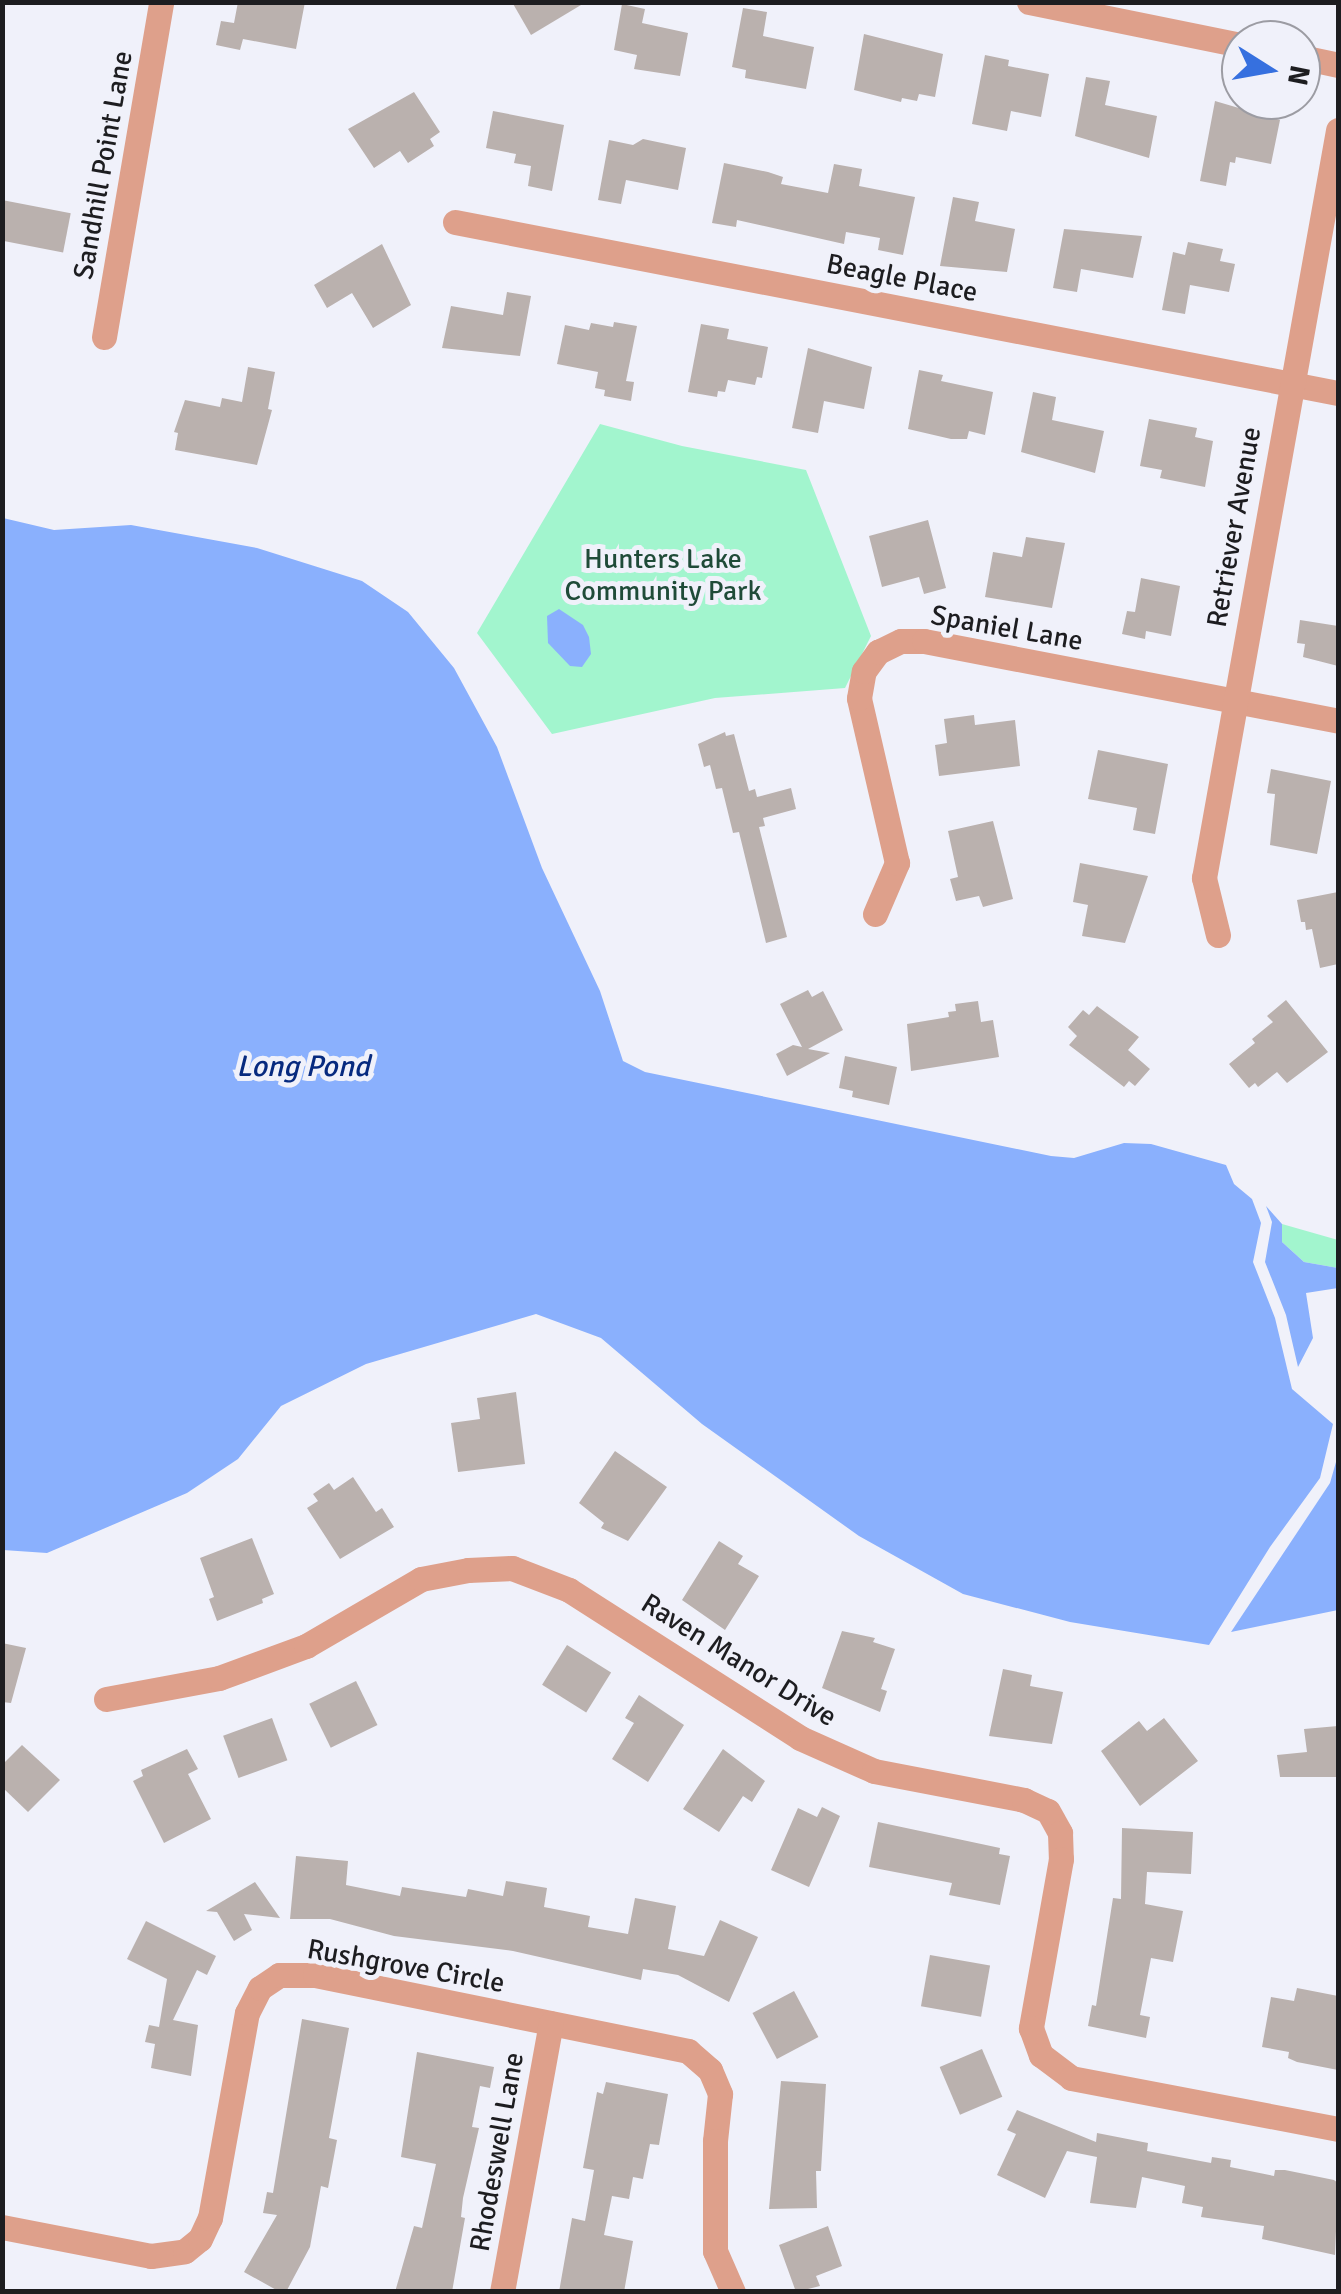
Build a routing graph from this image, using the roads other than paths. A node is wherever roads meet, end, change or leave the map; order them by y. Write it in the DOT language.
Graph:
graph roads {
  1 [pos="161,2"];
  2 [pos="1029,2"];
  3 [pos="1221,41"];
  4 [pos="1338,130"];
  5 [pos="454,222"];
  6 [pos="104,337"];
  7 [pos="1290,384"];
  8 [pos="1338,393"];
  9 [pos="1234,702"];
  10 [pos="1338,720"];
  11 [pos="875,914"];
  12 [pos="1218,936"];
  13 [pos="106,1698"];
  14 [pos="551,2023"];
  15 [pos="1338,2129"];
  16 [pos="2,2228"];
  17 [pos="502,2292"];
  18 [pos="733,2292"];
  1 -- 6 [label="street, Sandhill Point Lane"];
  2 -- 3 [label="street"];
  4 -- 7 [label="street, Retriever Avenue"];
  5 -- 7 [label="street, Beagle Place"];
  7 -- 8 [label="street, Beagle Place"];
  7 -- 9 [label="street, Retriever Avenue"];
  9 -- 10 [label="street, Spaniel Lane"];
  9 -- 11 [label="street, Spaniel Lane"];
  9 -- 12 [label="street, Retriever Avenue"];
  13 -- 15 [label="street, Raven Manor Drive"];
  14 -- 16 [label="street, Rushgrove Circle"];
  14 -- 17 [label="street, Rhodeswell Lane"];
  14 -- 18 [label="street, Rushgrove Circle"];
}
